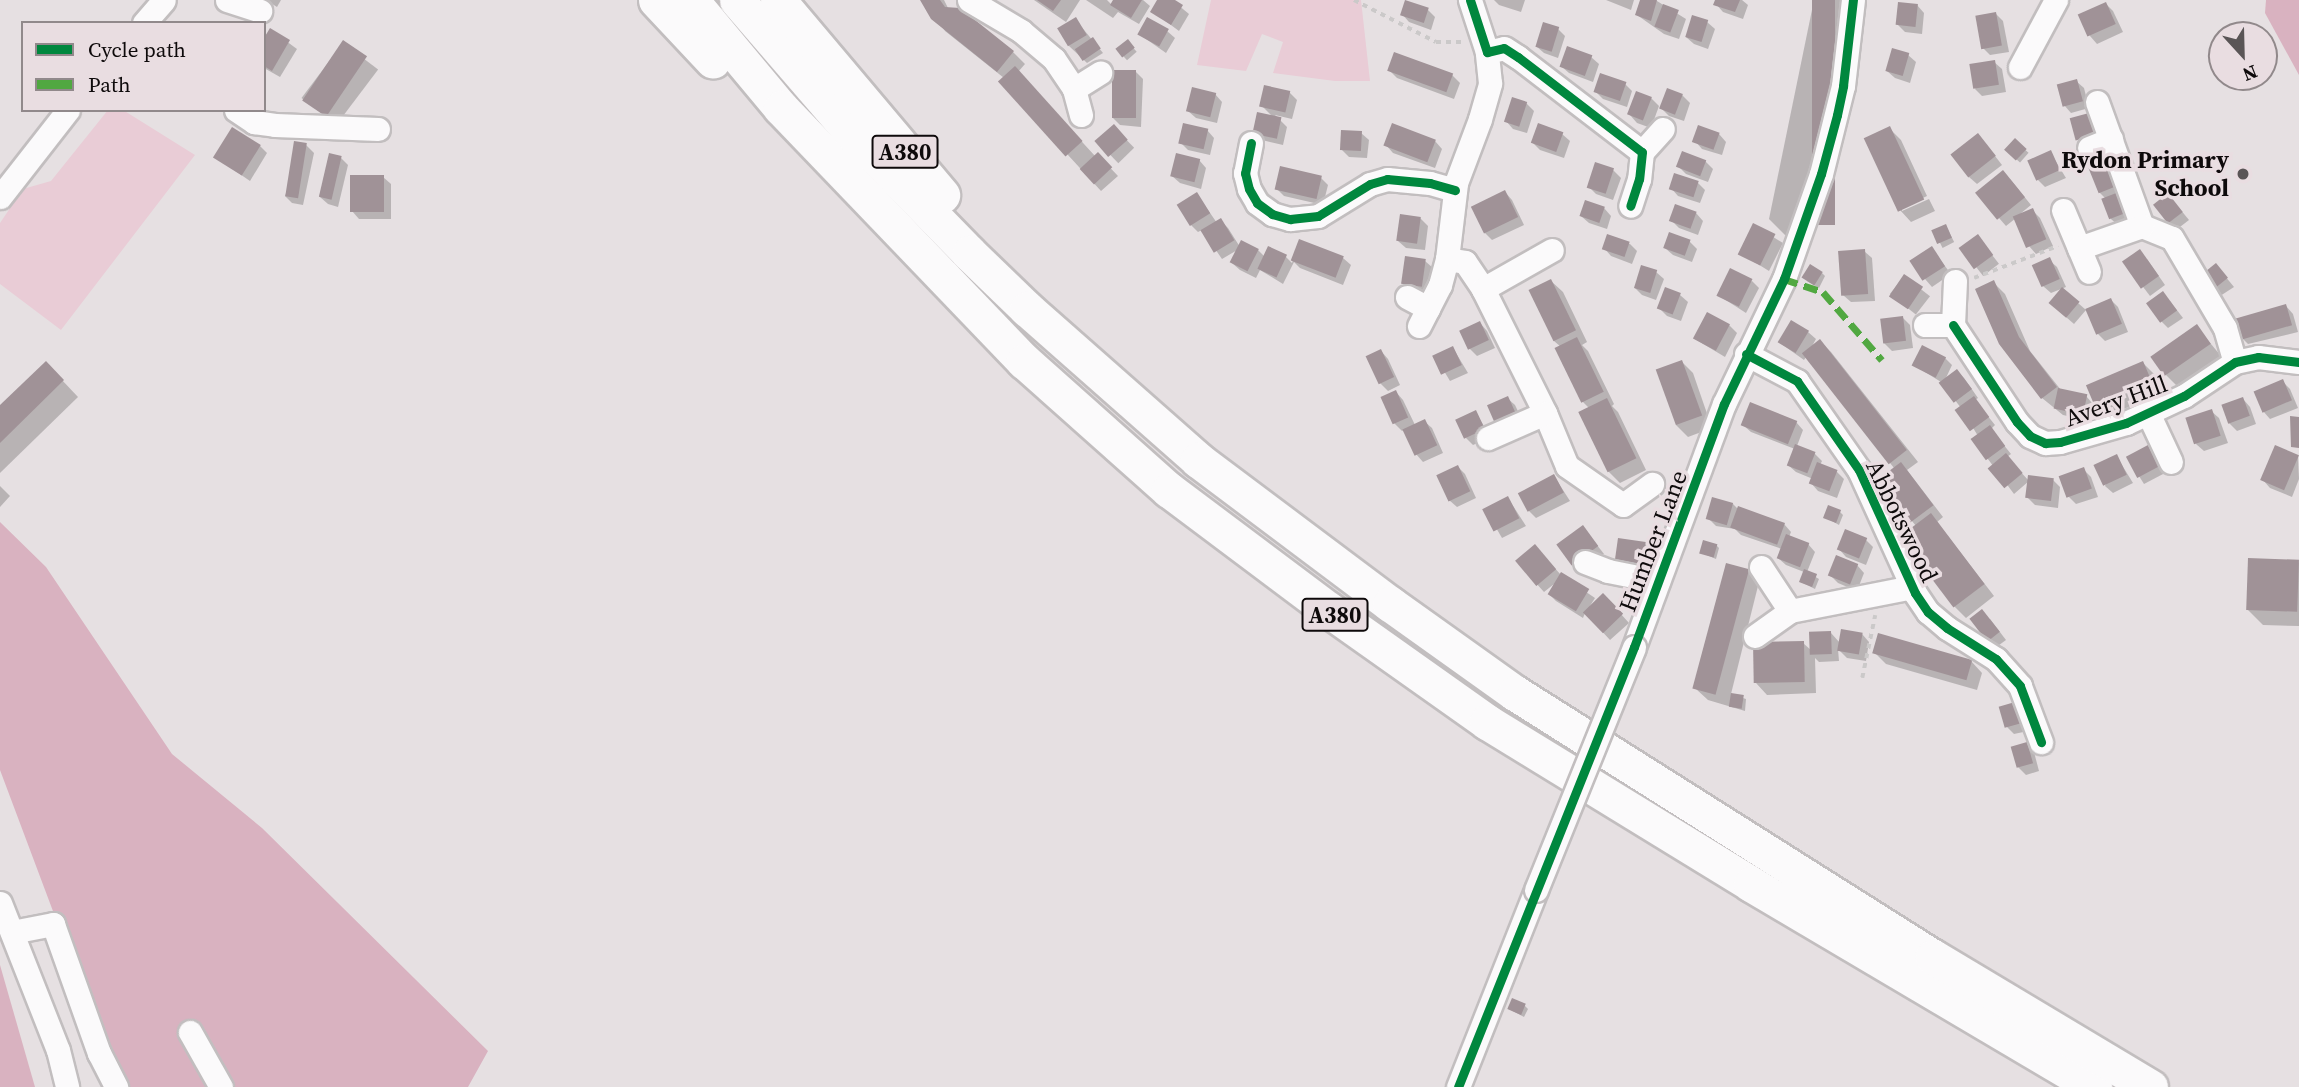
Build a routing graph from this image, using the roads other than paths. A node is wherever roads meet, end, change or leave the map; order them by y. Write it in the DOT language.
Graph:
graph roads {
  1 [pos="164,0"];
  2 [pos="227,0"];
  3 [pos="656,0"];
  4 [pos="691,0"];
  5 [pos="737,0"];
  6 [pos="778,0"];
  7 [pos="969,0"];
  8 [pos="1470,0"];
  9 [pos="1853,0"];
  10 [pos="2056,0"];
  11 [pos="260,11"];
  12 [pos="147,21"];
  13 [pos="1485,46"];
  14 [pos="2020,67"];
  15 [pos="1100,73"];
  16 [pos="1074,89"];
  17 [pos="2097,102"];
  18 [pos="66,112"];
  19 [pos="239,112"];
  20 [pos="1081,116"];
  21 [pos="378,129"];
  22 [pos="1663,129"];
  23 [pos="1251,143"];
  24 [pos="1642,152"];
  25 [pos="852,183"];
  26 [pos="1455,190"];
  27 [pos="0,197"];
  28 [pos="1630,206"];
  29 [pos="2063,210"];
  30 [pos="2142,226"];
  31 [pos="2077,243"];
  32 [pos="1552,250"];
  33 [pos="1447,259"];
  34 [pos="2089,272"];
  35 [pos="1966,279"];
  36 [pos="1483,289"];
  37 [pos="1408,297"];
  38 [pos="1027,309"];
  39 [pos="1925,325"];
  40 [pos="1953,325"];
  41 [pos="1746,354"];
  42 [pos="2235,362"];
  43 [pos="2299,362"];
  44 [pos="1545,413"];
  45 [pos="2148,413"];
  46 [pos="1488,438"];
  47 [pos="2171,462"];
  48 [pos="1652,484"];
  49 [pos="1585,562"];
  50 [pos="1760,567"];
  51 [pos="1658,581"];
  52 [pos="1912,587"];
  53 [pos="1790,611"];
  54 [pos="1755,636"];
  55 [pos="2041,742"];
  56 [pos="0,902"];
  57 [pos="12,932"];
  58 [pos="190,1032"];
  59 [pos="67,1087"];
  60 [pos="116,1087"];
  61 [pos="221,1087"];
  62 [pos="1458,1087"];
  63 [pos="2094,1087"];
  64 [pos="2150,1087"];
  1 -- 12 [label="street"];
  2 -- 11 [label="street"];
  3 -- 25 [label="highway, A380"];
  4 -- 25 [label="highway, A380"];
  5 -- 38 [label="highway, A380"];
  6 -- 38 [label="highway, A380"];
  7 -- 16 [label="street"];
  8 -- 13 [label="street"];
  9 -- 41 [label="street, Humber Lane"];
  10 -- 14 [label="street"];
  13 -- 24 [label="street"];
  13 -- 26 [label="street"];
  15 -- 16 [label="street"];
  16 -- 20 [label="street"];
  17 -- 30 [label="street"];
  18 -- 27 [label="street"];
  19 -- 21 [label="street"];
  22 -- 24 [label="street"];
  23 -- 26 [label="street"];
  24 -- 28 [label="street"];
  25 -- 63 [label="highway, A380"];
  26 -- 33 [label="street"];
  29 -- 31 [label="street"];
  30 -- 31 [label="street"];
  30 -- 42 [label="street"];
  31 -- 34 [label="street"];
  32 -- 36 [label="street"];
  33 -- 36 [label="street"];
  33 -- 37 [label="street"];
  35 -- 40 [label="street"];
  36 -- 44 [label="street"];
  38 -- 64 [label="highway, A380"];
  39 -- 40 [label="street"];
  40 -- 45 [label="street, Avery Hill"];
  41 -- 51 [label="street, Humber Lane"];
  41 -- 52 [label="street, Abbotswood"];
  42 -- 43 [label="street, Avery Hill"];
  42 -- 45 [label="street, Avery Hill"];
  44 -- 46 [label="street"];
  44 -- 48 [label="street"];
  45 -- 47 [label="street, Avery Hill"];
  49 -- 51 [label="street"];
  50 -- 53 [label="street"];
  51 -- 62 [label="street, Humber Lane, bridge"];
  52 -- 53 [label="street, Abbotswood"];
  52 -- 55 [label="street, Abbotswood"];
  53 -- 54 [label="street, Abbotswood"];
  56 -- 57 [label="street"];
  57 -- 59 [label="street"];
  57 -- 60 [label="street"];
  58 -- 61 [label="street"];
}
